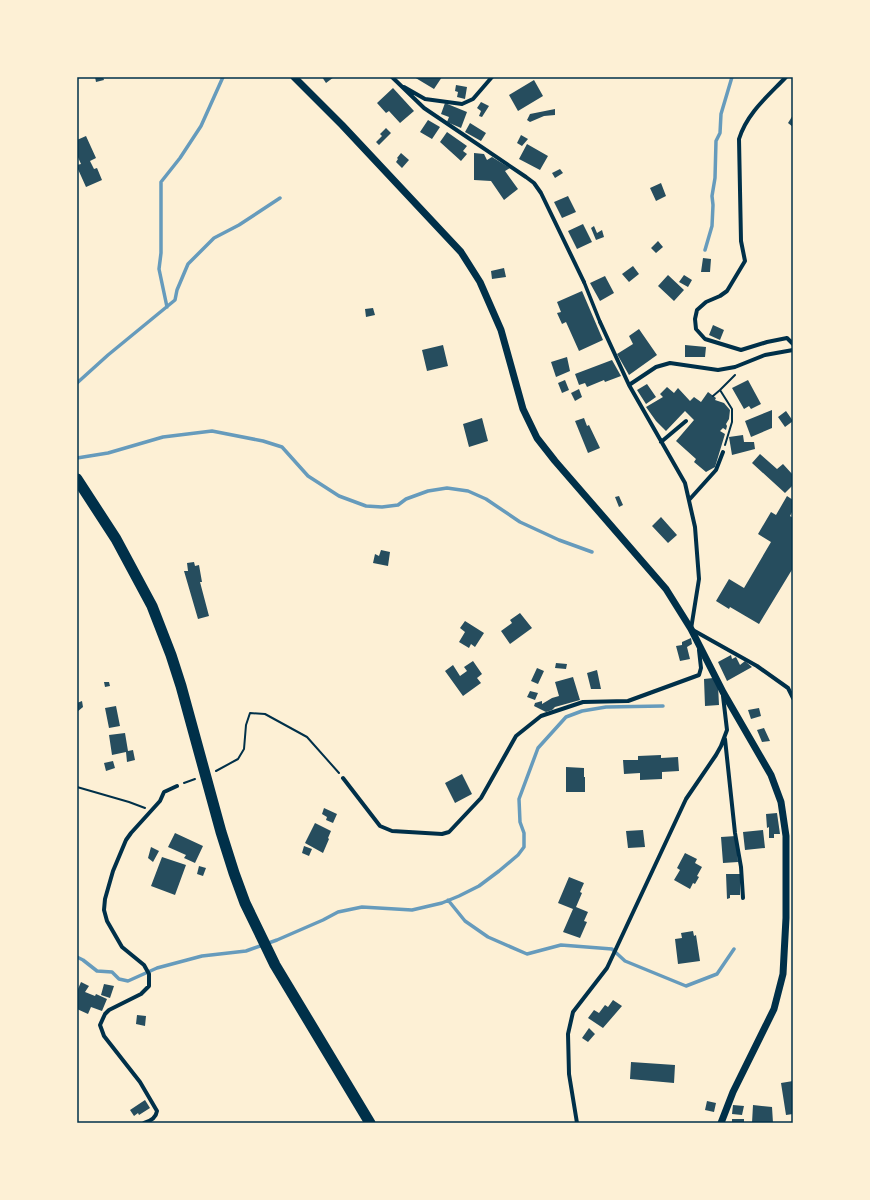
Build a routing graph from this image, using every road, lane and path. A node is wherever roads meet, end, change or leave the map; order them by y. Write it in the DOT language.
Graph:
graph roads {
  1 [pos="294,77"];
  2 [pos="392,77"];
  3 [pos="492,77"];
  4 [pos="786,77"];
  5 [pos="398,83"];
  6 [pos="584,282"];
  7 [pos="600,322"];
  8 [pos="793,344"];
  9 [pos="793,350"];
  10 [pos="735,367"];
  11 [pos="629,385"];
  12 [pos="720,390"];
  13 [pos="713,396"];
  14 [pos="686,420"];
  15 [pos="661,442"];
  16 [pos="723,452"];
  17 [pos="77,479"];
  18 [pos="689,500"];
  19 [pos="692,630"];
  20 [pos="698,643"];
  21 [pos="723,692"];
  22 [pos="793,698"];
  23 [pos="724,737"];
  24 [pos="210,773"];
  25 [pos="197,778"];
  26 [pos="343,778"];
  27 [pos="177,786"];
  28 [pos="77,787"];
  29 [pos="151,811"];
  30 [pos="743,898"];
  31 [pos="144,1123"];
  32 [pos="370,1123"];
  33 [pos="576,1123"];
  34 [pos="721,1123"];
  1 -- 19 [label="street"];
  2 -- 5 [label="street"];
  3 -- 5 [label="street"];
  4 -- 8 [label="street"];
  5 -- 6 [label="street"];
  6 -- 7 [label="street"];
  7 -- 11 [label="street"];
  9 -- 10 [label="street"];
  10 -- 11 [label="street"];
  10 -- 12 [label="path"];
  11 -- 15 [label="street"];
  12 -- 13 [label="path"];
  12 -- 16 [label="path"];
  14 -- 15 [label="street"];
  15 -- 18 [label="street"];
  16 -- 18 [label="street"];
  17 -- 32 [label="highway"];
  18 -- 19 [label="street"];
  19 -- 20 [label="street"];
  19 -- 22 [label="street"];
  20 -- 21 [label="street"];
  20 -- 26 [label="street"];
  21 -- 23 [label="street"];
  21 -- 34 [label="street"];
  23 -- 30 [label="street"];
  23 -- 33 [label="street"];
  24 -- 26 [label="path"];
  25 -- 27 [label="path"];
  27 -- 29 [label="street"];
  28 -- 29 [label="path"];
  29 -- 31 [label="street"];
}
